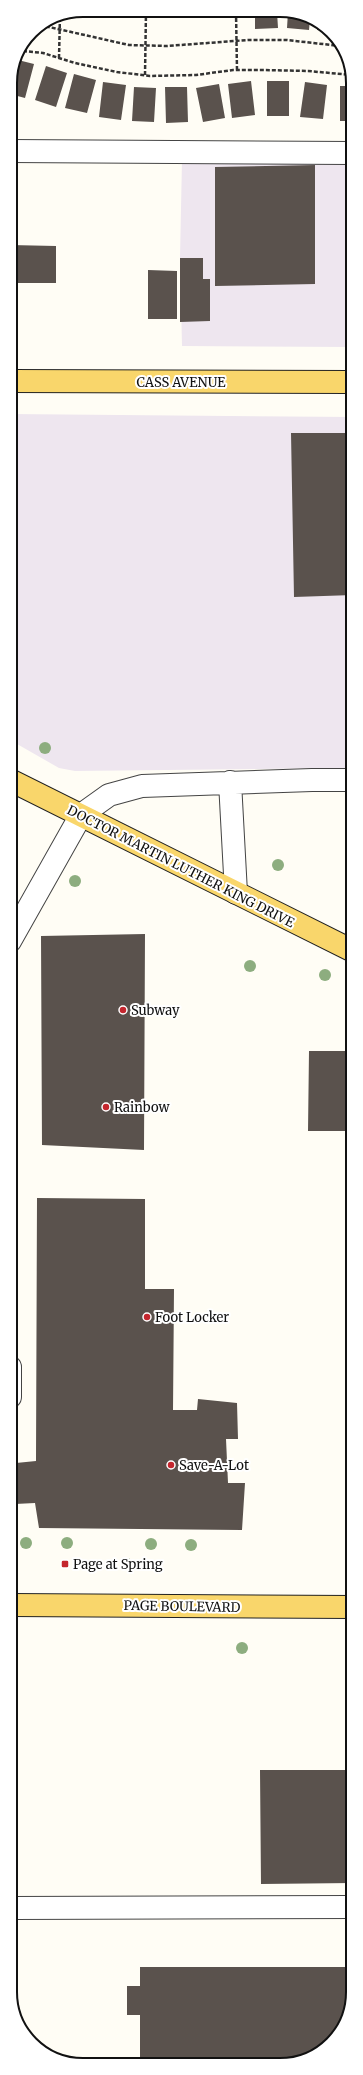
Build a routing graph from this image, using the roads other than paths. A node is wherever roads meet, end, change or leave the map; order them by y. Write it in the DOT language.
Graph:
graph roads {
  1 [pos="17,150"];
  2 [pos="346,153"];
  3 [pos="17,381"];
  4 [pos="346,382"];
  5 [pos="346,780"];
  6 [pos="230,782"];
  7 [pos="17,783"];
  8 [pos="81,815"];
  9 [pos="236,893"];
  10 [pos="17,929"];
  11 [pos="346,948"];
  12 [pos="17,1605"];
  13 [pos="346,1607"];
  14 [pos="346,1907"];
  15 [pos="17,1908"];
  1 -- 2 [label="street"];
  3 -- 4 [label="main road, CASS AVENUE"];
  5 -- 6 [label="street"];
  6 -- 8 [label="street"];
  6 -- 9 [label="street"];
  7 -- 8 [label="main road, DOCTOR MARTIN LUTHER KING DRIVE"];
  8 -- 9 [label="main road, DOCTOR MARTIN LUTHER KING DRIVE"];
  8 -- 10 [label="street"];
  9 -- 11 [label="main road, DOCTOR MARTIN LUTHER KING DRIVE"];
  12 -- 13 [label="main road, PAGE BOULEVARD"];
  14 -- 15 [label="street"];
}
